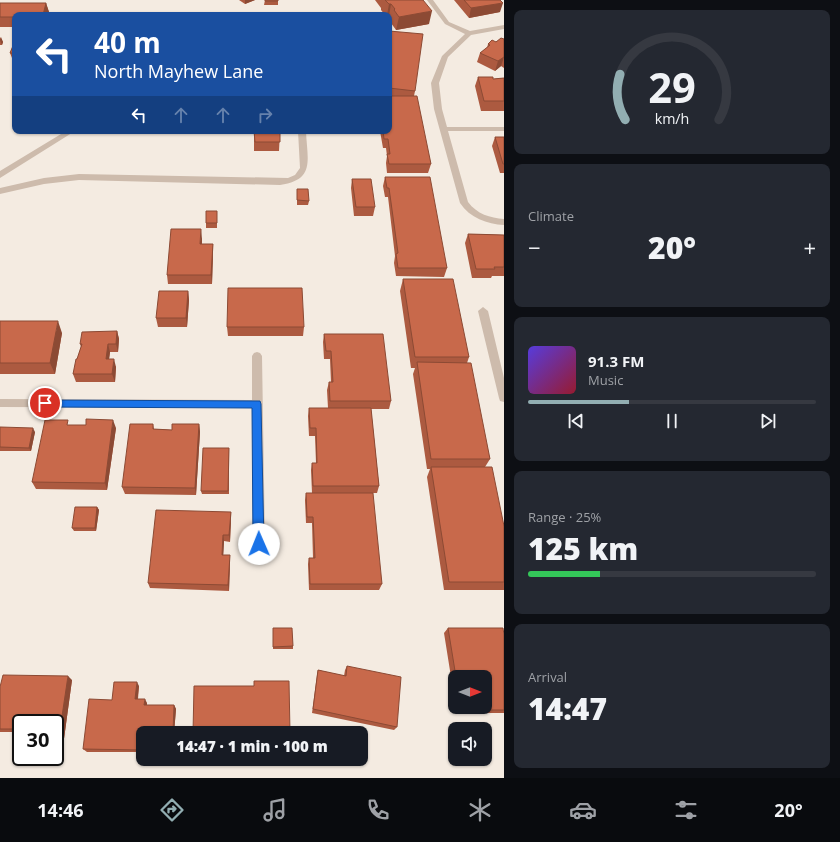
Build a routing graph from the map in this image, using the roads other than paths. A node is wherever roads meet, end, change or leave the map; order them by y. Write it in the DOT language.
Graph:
graph roads {
  1 [pos="430,0"];
  2 [pos="504,26"];
  3 [pos="469,33"];
  4 [pos="444,129"];
  5 [pos="504,129"];
  6 [pos="65,134"];
  7 [pos="302,134"];
  8 [pos="0,175"];
  9 [pos="0,191"];
  10 [pos="504,222"];
  11 [pos="483,311"];
  12 [pos="257,356"];
  13 [pos="504,398"];
  14 [pos="0,403"];
  15 [pos="257,404"];
  16 [pos="259,544"];
  1 -- 3 [label="street"];
  2 -- 3 [label="street"];
  3 -- 4 [label="street"];
  4 -- 5 [label="street"];
  4 -- 10 [label="street"];
  6 -- 8 [label="street"];
  7 -- 9 [label="street"];
  11 -- 13 [label="street"];
  12 -- 15 [label="street"];
  14 -- 15 [label="street"];
  15 -- 16 [label="street"];
}
